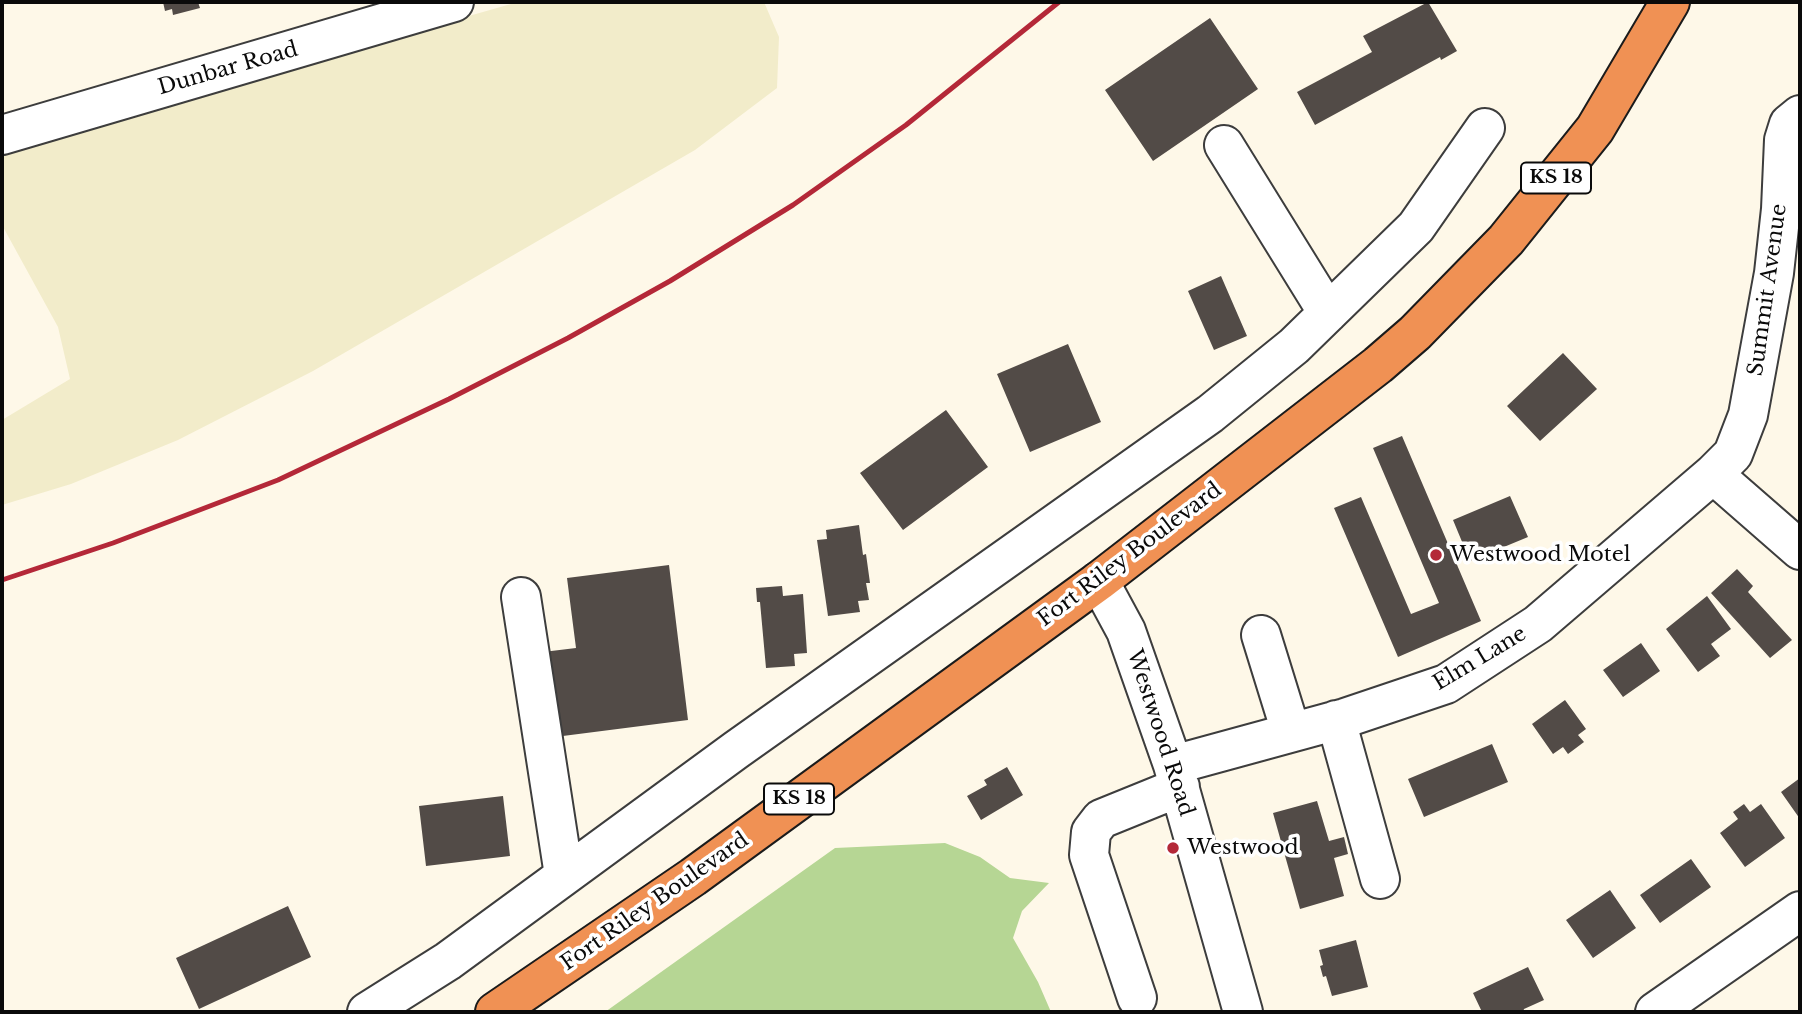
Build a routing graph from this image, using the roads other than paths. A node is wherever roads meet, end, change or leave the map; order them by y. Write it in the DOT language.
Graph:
graph roads {
  1 [pos="454,2"];
  2 [pos="1670,2"];
  3 [pos="1794,119"];
  4 [pos="1485,128"];
  5 [pos="2,135"];
  6 [pos="1224,145"];
  7 [pos="1328,313"];
  8 [pos="1723,464"];
  9 [pos="1800,550"];
  10 [pos="1099,581"];
  11 [pos="521,597"];
  12 [pos="1261,635"];
  13 [pos="1336,720"];
  14 [pos="1291,732"];
  15 [pos="1177,776"];
  16 [pos="564,875"];
  17 [pos="1380,878"];
  18 [pos="1800,911"];
  19 [pos="1137,998"];
  20 [pos="367,1012"];
  21 [pos="495,1012"];
  22 [pos="1243,1012"];
  23 [pos="1655,1012"];
  1 -- 5 [label="street, Dunbar Road"];
  2 -- 10 [label="highway, Fort Riley Boulevard / KS 18"];
  3 -- 8 [label="street, Summit Avenue"];
  4 -- 7 [label="street"];
  6 -- 7 [label="street"];
  7 -- 16 [label="street"];
  8 -- 9 [label="street"];
  8 -- 13 [label="street, Elm Lane"];
  10 -- 15 [label="street, Westwood Road"];
  10 -- 21 [label="highway, Fort Riley Boulevard / KS 18"];
  11 -- 16 [label="street"];
  12 -- 14 [label="street"];
  13 -- 14 [label="street, Elm Lane"];
  13 -- 17 [label="street"];
  14 -- 15 [label="street, Elm Lane"];
  15 -- 19 [label="street, Elm Lane"];
  15 -- 22 [label="street, Westwood Road"];
  16 -- 20 [label="street"];
  18 -- 23 [label="street"];
}
